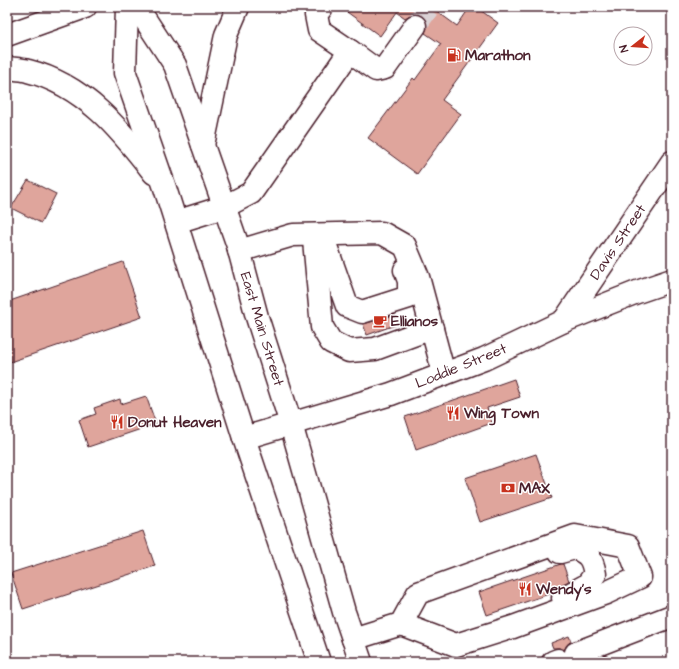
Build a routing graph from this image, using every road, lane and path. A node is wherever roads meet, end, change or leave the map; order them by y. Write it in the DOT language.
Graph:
graph roads {
  1 [pos="85,7"];
  2 [pos="127,7"];
  3 [pos="137,7"];
  4 [pos="238,7"];
  5 [pos="322,7"];
  6 [pos="415,26"];
  7 [pos="7,35"];
  8 [pos="350,51"];
  9 [pos="7,68"];
  10 [pos="203,145"];
  11 [pos="672,162"];
  12 [pos="165,188"];
  13 [pos="224,207"];
  14 [pos="176,222"];
  15 [pos="357,234"];
  16 [pos="318,235"];
  17 [pos="239,250"];
  18 [pos="672,280"];
  19 [pos="564,321"];
  20 [pos="432,328"];
  21 [pos="444,374"];
  22 [pos="291,424"];
  23 [pos="244,438"];
  24 [pos="459,579"];
  25 [pos="672,616"];
  26 [pos="401,624"];
  27 [pos="513,627"];
  28 [pos="353,639"];
  29 [pos="562,658"];
  30 [pos="319,662"];
  31 [pos="361,662"];
  1 -- 7 [label="main road"];
  2 -- 12 [label="main road"];
  3 -- 10 [label="main road, East Main Street"];
  4 -- 10 [label="main road"];
  5 -- 8 [label="main road"];
  6 -- 8 [label="main road"];
  8 -- 13 [label="main road"];
  9 -- 12 [label="main road"];
  10 -- 13 [label="main road, East Main Street"];
  11 -- 19 [label="main road, Davis Street"];
  12 -- 14 [label="main road"];
  13 -- 14 [label="main road"];
  13 -- 17 [label="main road, East Main Street"];
  14 -- 23 [label="main road"];
  15 -- 16 [label="main road"];
  15 -- 16 [label="main road"];
  15 -- 20 [label="main road"];
  16 -- 17 [label="main road"];
  16 -- 20 [label="main road"];
  17 -- 22 [label="main road, East Main Street"];
  18 -- 19 [label="main road, Loddie Street"];
  19 -- 21 [label="main road, Loddie Street"];
  20 -- 21 [label="main road"];
  21 -- 22 [label="main road, Loddie Street"];
  22 -- 23 [label="main road, Loddie Street"];
  22 -- 28 [label="main road, East Main Street"];
  23 -- 30 [label="main road"];
  24 -- 26 [label="main road"];
  24 -- 27 [label="main road"];
  24 -- 27 [label="main road"];
  25 -- 29 [label="main road"];
  26 -- 27 [label="main road"];
  26 -- 28 [label="main road"];
  28 -- 31 [label="main road, East Main Street"];
}
